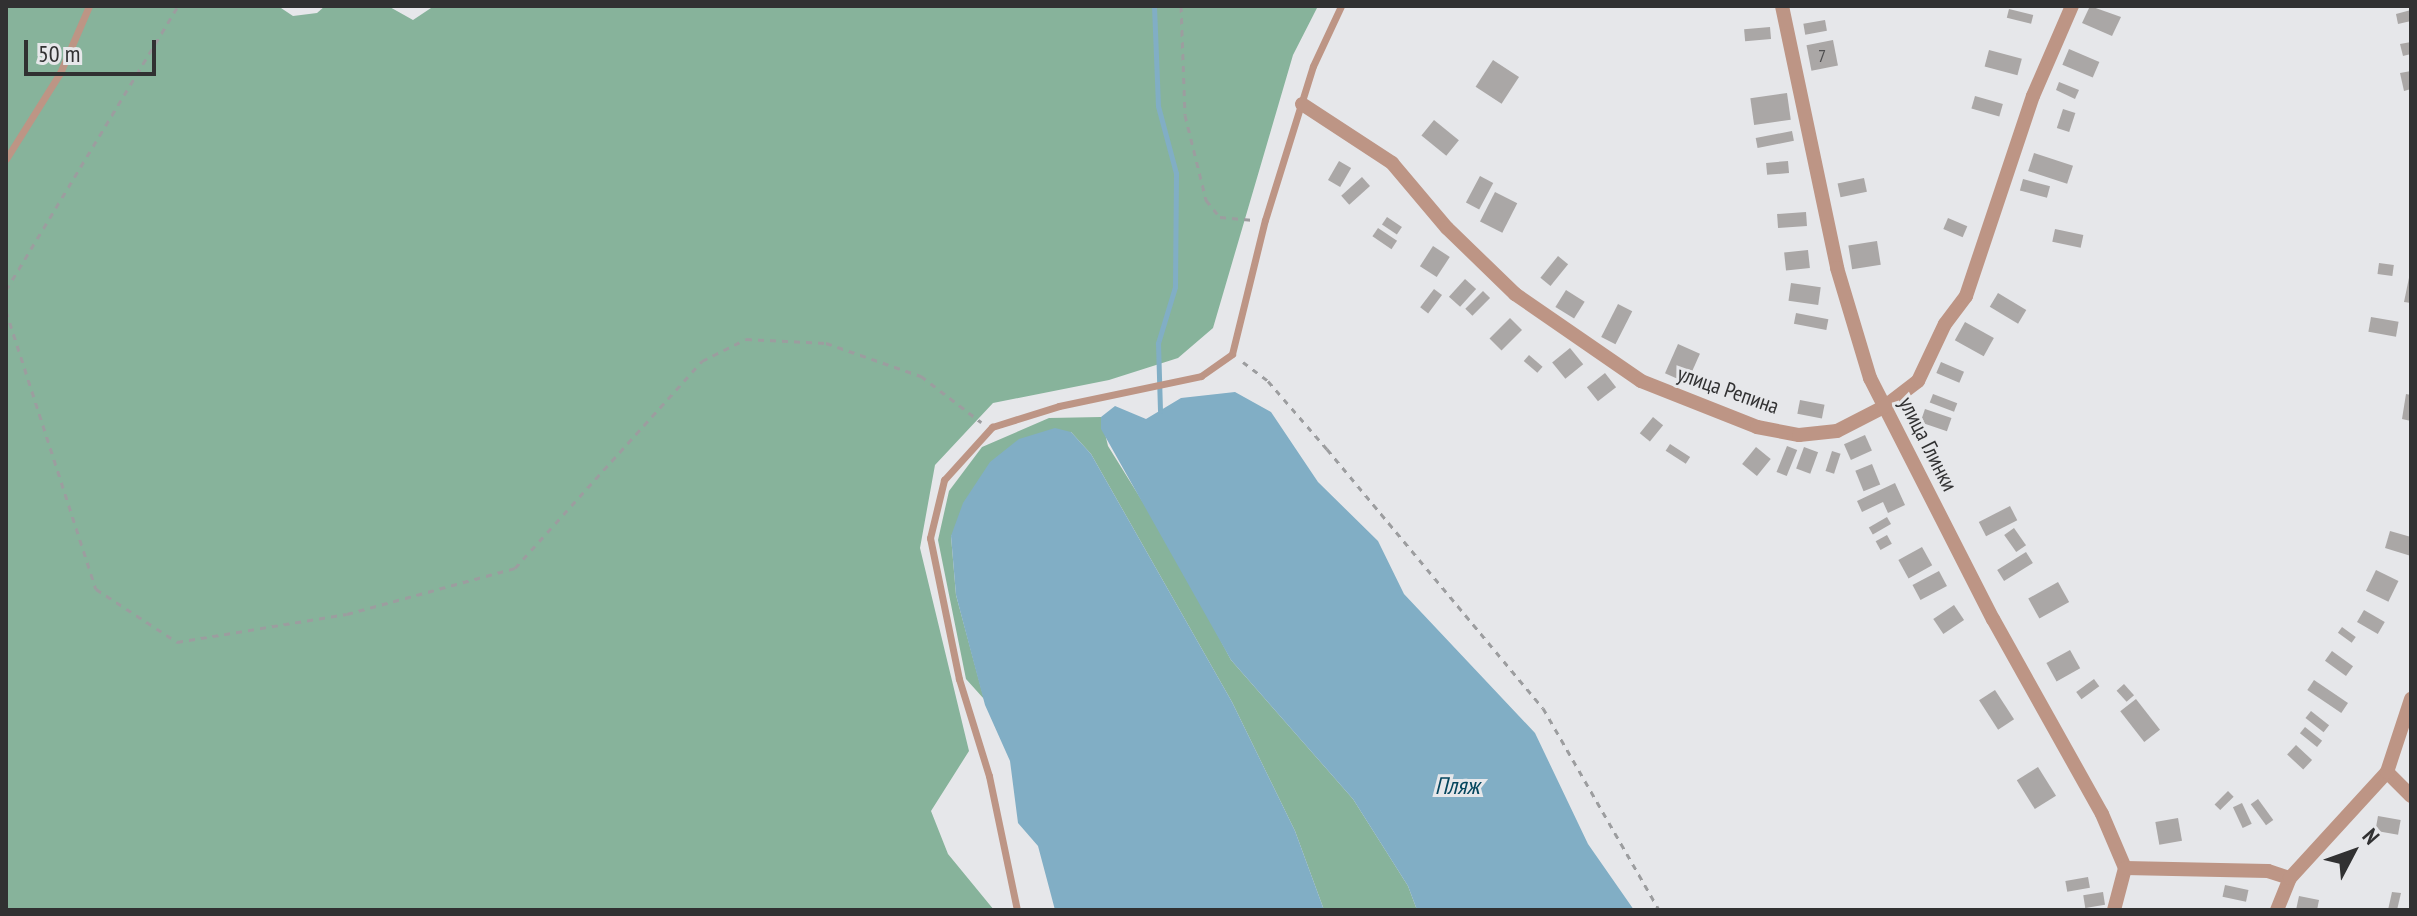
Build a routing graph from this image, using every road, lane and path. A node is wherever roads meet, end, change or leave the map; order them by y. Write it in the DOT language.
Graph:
graph roads {
  1 [pos="89,6"];
  2 [pos="178,6"];
  3 [pos="1181,6"];
  4 [pos="1341,6"];
  5 [pos="1782,6"];
  6 [pos="2072,6"];
  7 [pos="1302,104"];
  8 [pos="6,159"];
  9 [pos="1265,220"];
  10 [pos="6,290"];
  11 [pos="6,311"];
  12 [pos="1232,354"];
  13 [pos="1884,407"];
  14 [pos="992,427"];
  15 [pos="2411,699"];
  16 [pos="2387,772"];
  17 [pos="2411,796"];
  18 [pos="2125,868"];
  19 [pos="2290,878"];
  20 [pos="1017,910"];
  21 [pos="1659,910"];
  22 [pos="2114,910"];
  23 [pos="2277,910"];
  1 -- 8 [label="lane"];
  2 -- 10 [label="path"];
  3 -- 9 [label="path"];
  4 -- 7 [label="lane"];
  5 -- 13 [label="street, улица Глинки"];
  6 -- 13 [label="street, улица Репина"];
  7 -- 9 [label="lane"];
  7 -- 13 [label="street, улица Репина"];
  9 -- 12 [label="lane"];
  11 -- 14 [label="path"];
  12 -- 14 [label="lane"];
  12 -- 21 [label="path"];
  13 -- 18 [label="street, улица Глинки"];
  14 -- 20 [label="lane"];
  15 -- 16 [label="street"];
  16 -- 17 [label="street"];
  16 -- 19 [label="street"];
  18 -- 19 [label="street"];
  18 -- 22 [label="street"];
  19 -- 23 [label="street"];
}
